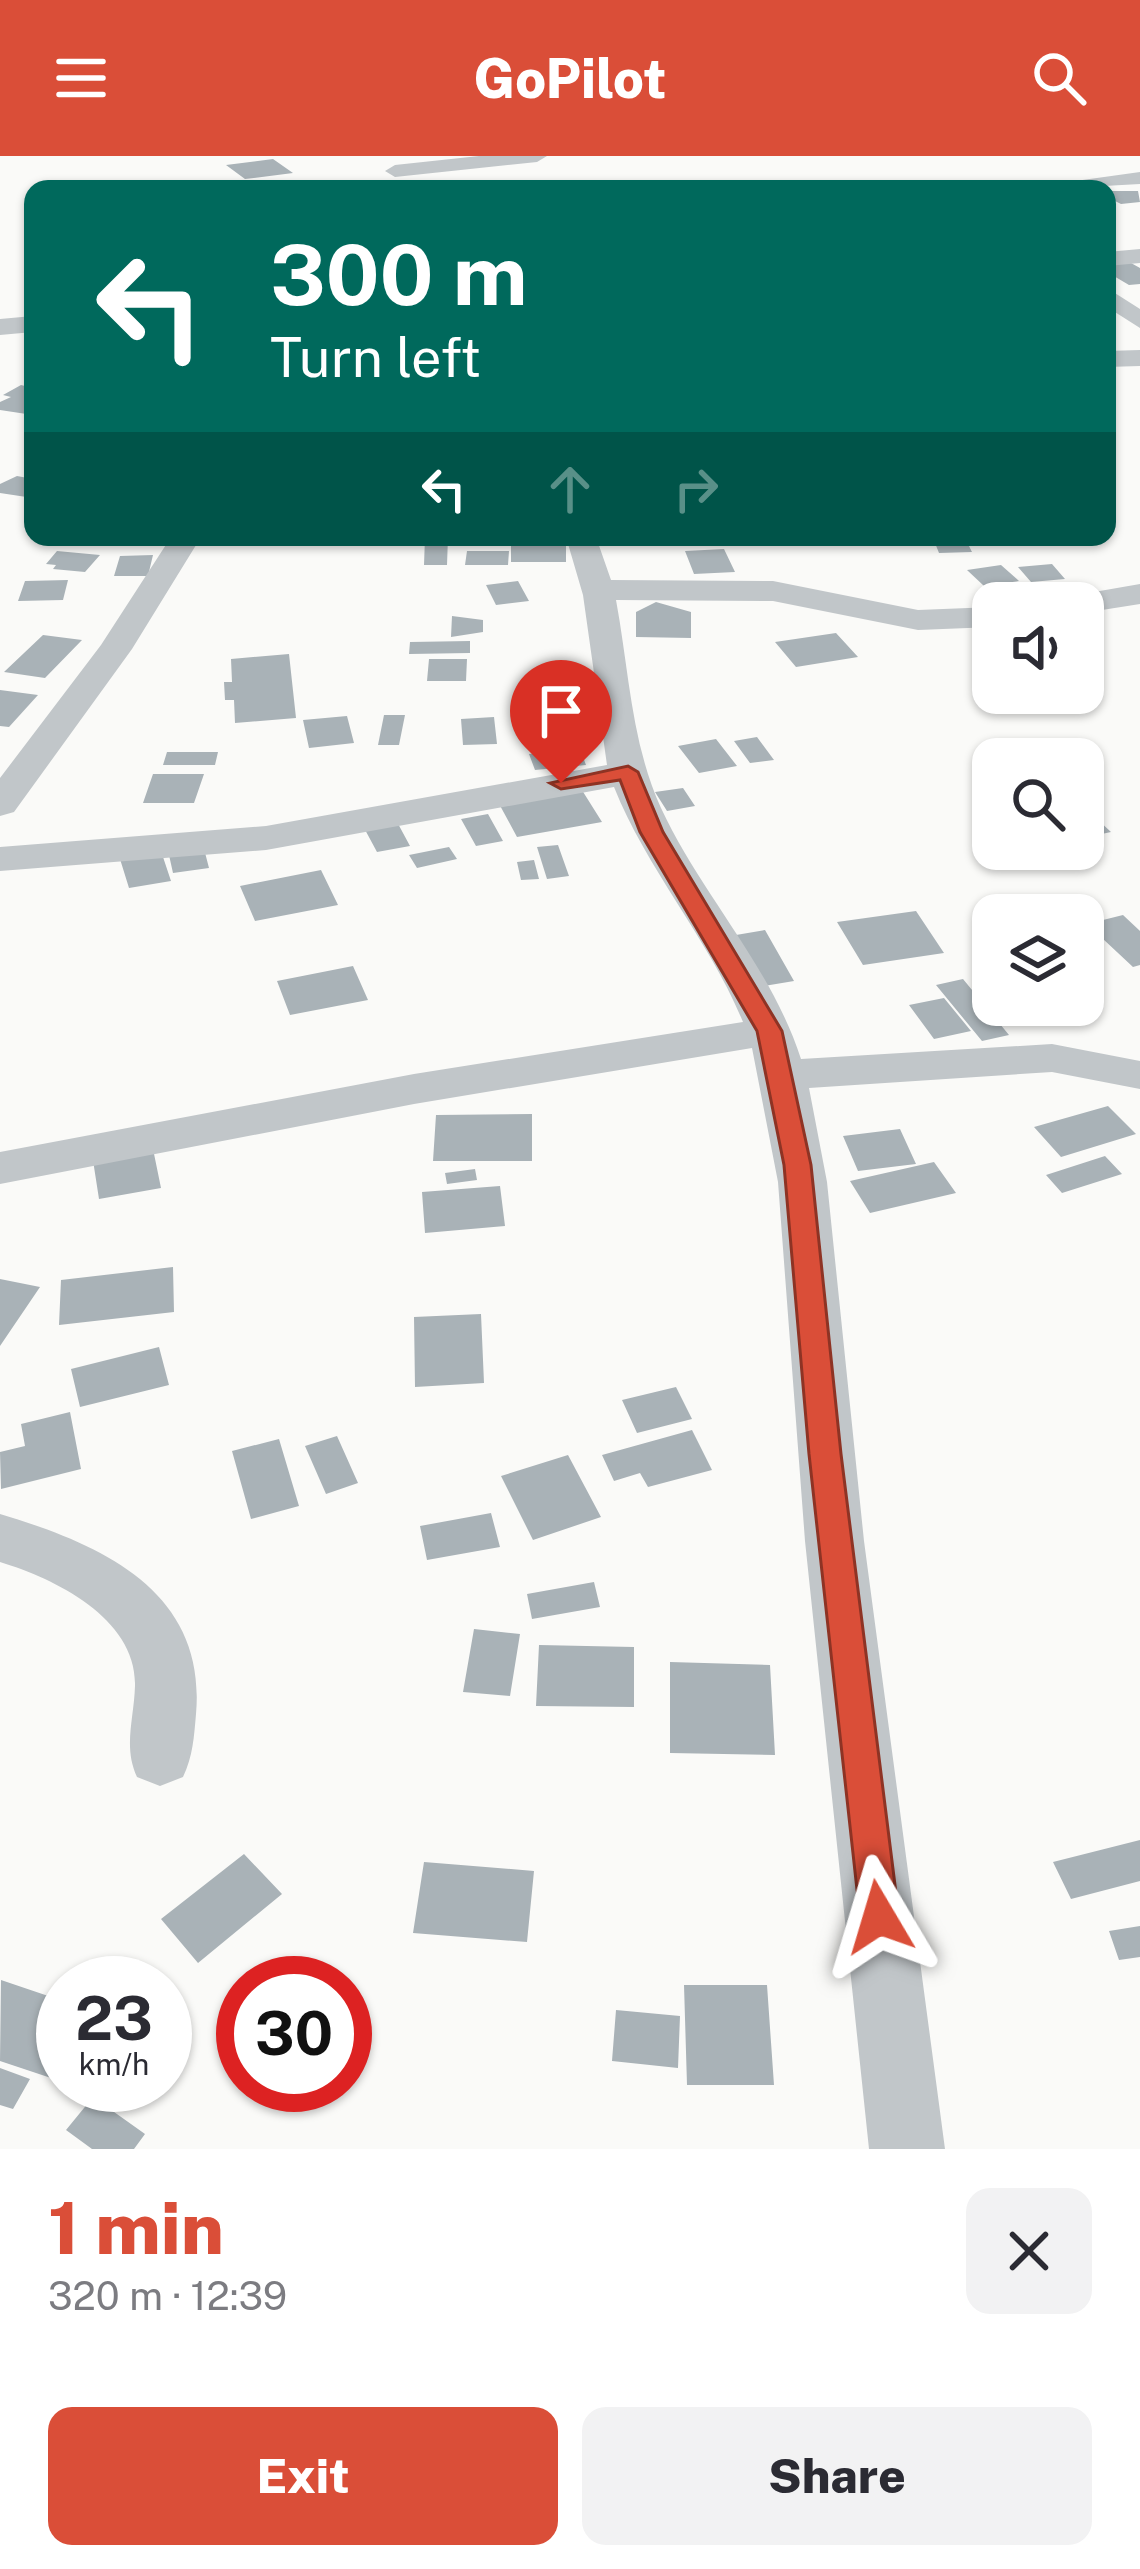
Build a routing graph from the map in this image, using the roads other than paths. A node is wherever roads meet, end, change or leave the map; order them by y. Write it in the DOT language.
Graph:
graph roads {
  1 [pos="537,156"];
  2 [pos="397,172"];
  3 [pos="1116,303"];
  4 [pos="1140,321"];
  5 [pos="180,546"];
  6 [pos="584,546"];
  7 [pos="601,590"];
  8 [pos="1140,594"];
  9 [pos="1104,600"];
  10 [pos="972,618"];
  11 [pos="628,772"];
  12 [pos="0,804"];
  13 [pos="0,859"];
  14 [pos="776,1053"];
  15 [pos="1140,1075"];
  16 [pos="0,1168"];
  17 [pos="0,1538"];
  18 [pos="160,1757"];
  19 [pos="907,2149"];
  1 -- 2 [label="street"];
  3 -- 4 [label="street"];
  5 -- 12 [label="street"];
  6 -- 7 [label="street"];
  7 -- 10 [label="street"];
  7 -- 11 [label="street"];
  8 -- 9 [label="street"];
  11 -- 13 [label="street"];
  11 -- 14 [label="street"];
  14 -- 15 [label="street"];
  14 -- 16 [label="street"];
  14 -- 19 [label="street"];
  17 -- 18 [label="street"];
}
